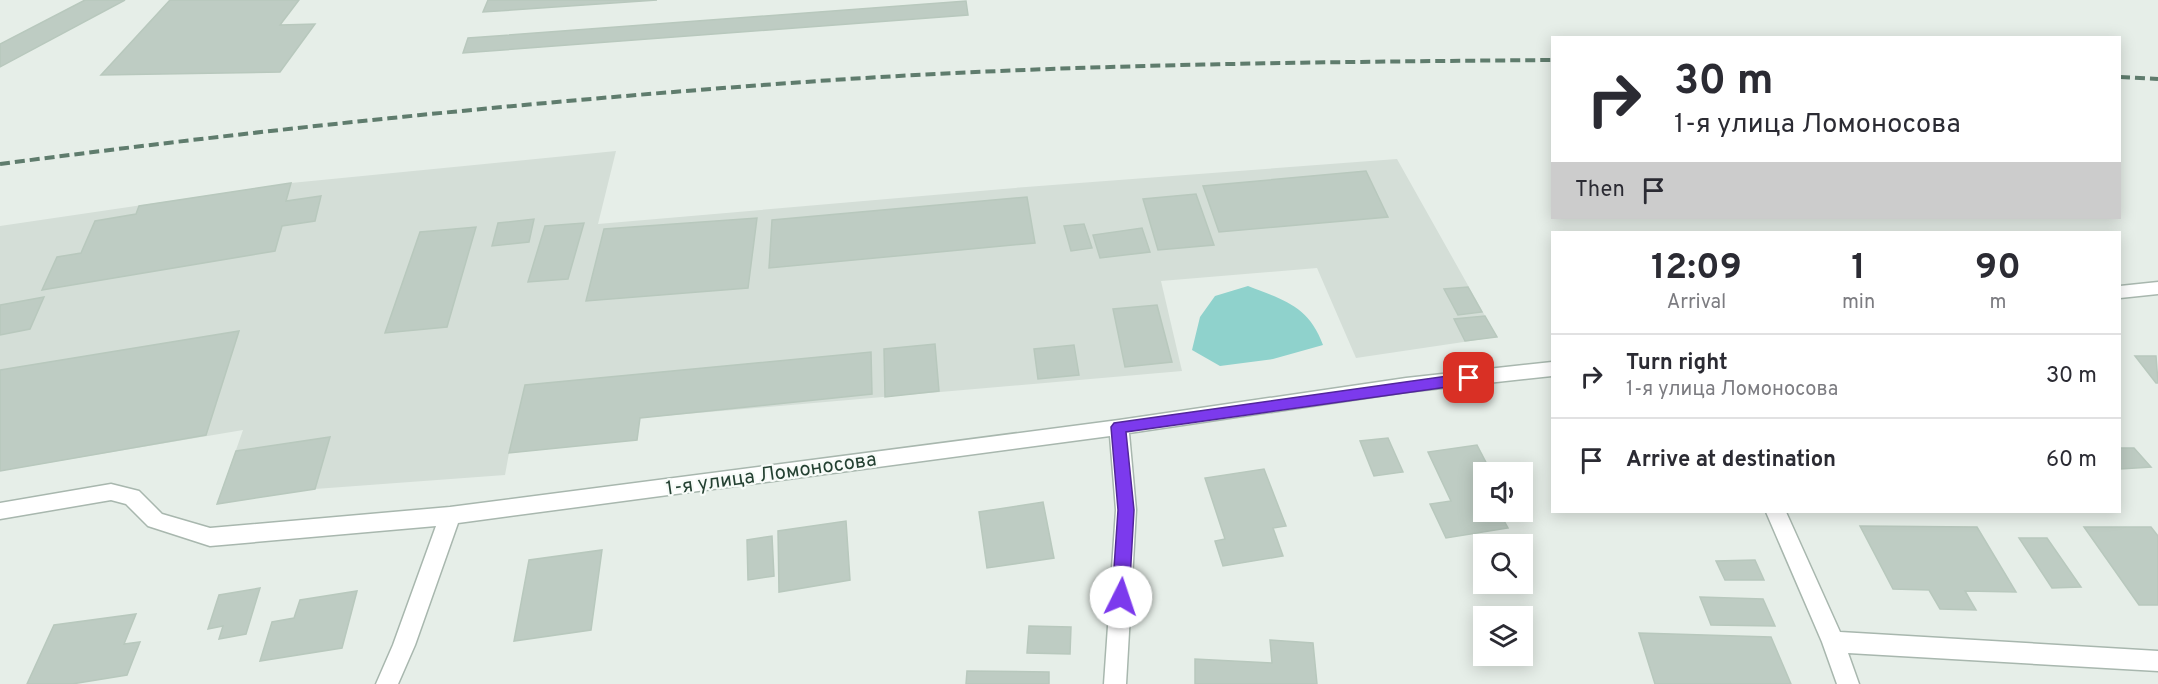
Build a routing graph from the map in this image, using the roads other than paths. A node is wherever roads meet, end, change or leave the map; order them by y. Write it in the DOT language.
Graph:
graph roads {
  1 [pos="2158,288"];
  2 [pos="2121,292"];
  3 [pos="1551,369"];
  4 [pos="1119,427"];
  5 [pos="0,510"];
  6 [pos="1776,513"];
  7 [pos="450,516"];
  8 [pos="1833,642"];
  9 [pos="2158,661"];
  10 [pos="387,684"];
  11 [pos="1115,684"];
  12 [pos="1848,684"];
  1 -- 2 [label="street"];
  3 -- 4 [label="street, 1-я улица Ломоносова"];
  4 -- 7 [label="street, 1-я улица Ломоносова"];
  4 -- 11 [label="street"];
  5 -- 7 [label="street, 1-я улица Ломоносова"];
  6 -- 8 [label="street"];
  7 -- 10 [label="street"];
  8 -- 9 [label="street"];
  8 -- 12 [label="street"];
}
